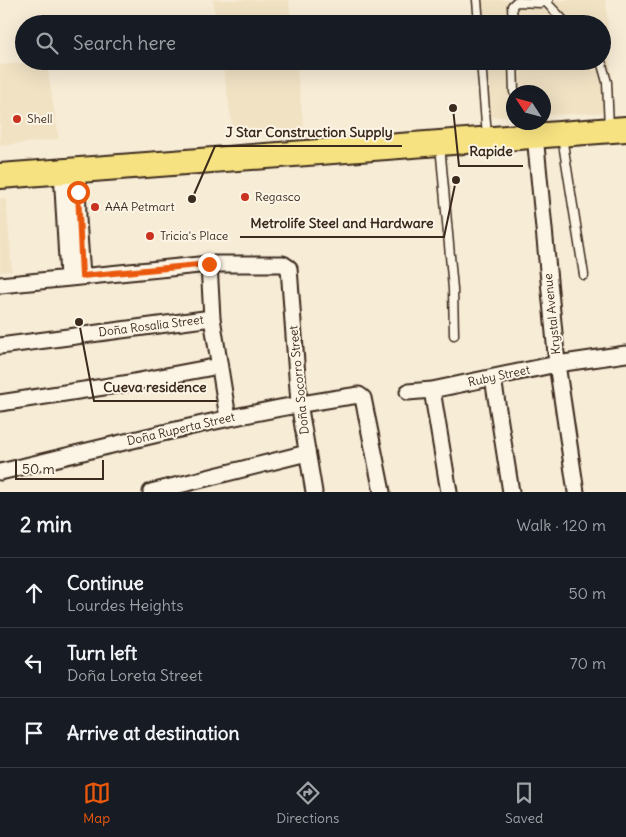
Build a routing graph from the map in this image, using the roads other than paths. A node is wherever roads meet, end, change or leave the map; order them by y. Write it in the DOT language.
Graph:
graph roads {
  1 [pos="477,0"];
  2 [pos="547,1"];
  3 [pos="478,15"];
  4 [pos="512,15"];
  5 [pos="559,15"];
  6 [pos="483,70"];
  7 [pos="514,70"];
  8 [pos="604,70"];
  9 [pos="514,85"];
  10 [pos="617,130"];
  11 [pos="561,133"];
  12 [pos="522,134"];
  13 [pos="487,138"];
  14 [pos="440,142"];
  15 [pos="0,176"];
  16 [pos="70,182"];
  17 [pos="209,264"];
  18 [pos="584,275"];
  19 [pos="75,277"];
  20 [pos="0,285"];
  21 [pos="212,318"];
  22 [pos="454,335"];
  23 [pos="0,346"];
  24 [pos="626,354"];
  25 [pos="557,364"];
  26 [pos="219,366"];
  27 [pos="493,378"];
  28 [pos="432,390"];
  29 [pos="408,392"];
  30 [pos="0,403"];
  31 [pos="299,403"];
  32 [pos="228,418"];
  33 [pos="307,453"];
  34 [pos="0,472"];
  35 [pos="151,492"];
  36 [pos="314,492"];
  37 [pos="382,492"];
  38 [pos="449,492"];
  39 [pos="511,492"];
  40 [pos="576,492"];
  1 -- 3 [label="lane"];
  2 -- 4 [label="lane"];
  2 -- 5 [label="lane"];
  6 -- 13 [label="lane"];
  7 -- 9 [label="lane"];
  8 -- 10 [label="lane"];
  10 -- 11 [label="highway"];
  11 -- 12 [label="highway"];
  11 -- 18 [label="lane"];
  12 -- 13 [label="highway"];
  12 -- 25 [label="street, Krystal Avenue"];
  13 -- 14 [label="highway"];
  14 -- 16 [label="highway"];
  14 -- 22 [label="lane"];
  15 -- 16 [label="highway"];
  16 -- 19 [label="street"];
  17 -- 19 [label="street"];
  17 -- 21 [label="street"];
  17 -- 31 [label="street, Doña Socorro Street"];
  19 -- 20 [label="street"];
  21 -- 23 [label="street, Doña Rosalia Street"];
  21 -- 26 [label="street"];
  24 -- 25 [label="street, Ruby Street"];
  25 -- 27 [label="street, Ruby Street"];
  25 -- 40 [label="street, Krystal Avenue"];
  26 -- 30 [label="street"];
  26 -- 32 [label="street"];
  27 -- 28 [label="street, Ruby Street"];
  27 -- 39 [label="street"];
  28 -- 29 [label="street, Ruby Street"];
  28 -- 38 [label="street"];
  31 -- 32 [label="street, Doña Ruperta Street"];
  31 -- 33 [label="street, Doña Socorro Street"];
  31 -- 37 [label="street, Doña Ruperta Street"];
  32 -- 34 [label="street, Doña Ruperta Street"];
  33 -- 35 [label="street"];
  33 -- 36 [label="street, Doña Socorro Street"];
}
